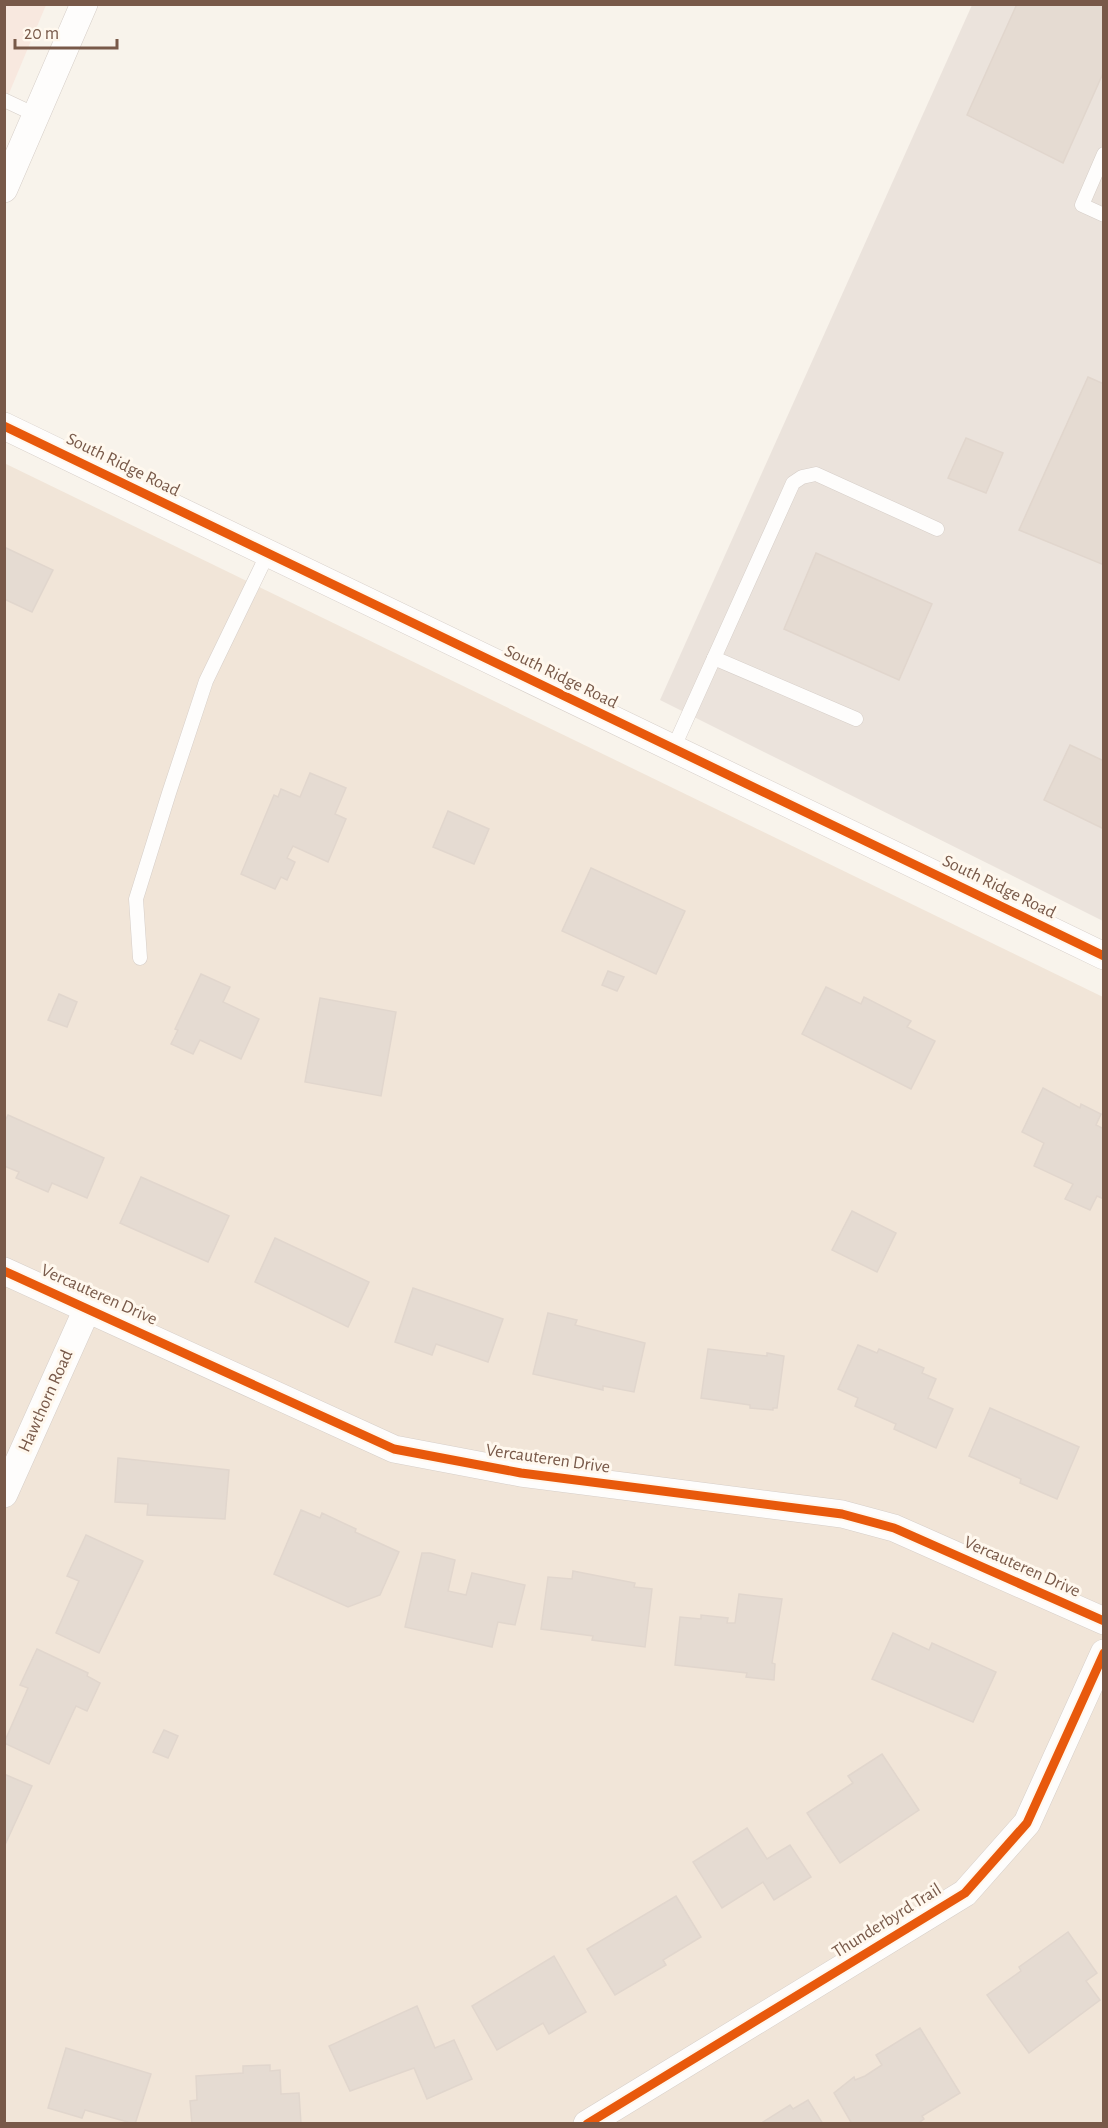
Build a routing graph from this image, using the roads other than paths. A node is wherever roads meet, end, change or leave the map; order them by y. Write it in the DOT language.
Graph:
graph roads {
  1 [pos="84,4"];
  2 [pos="4,100"];
  3 [pos="36,115"];
  4 [pos="1104,154"];
  5 [pos="4,189"];
  6 [pos="1104,215"];
  7 [pos="4,426"];
  8 [pos="937,529"];
  9 [pos="268,553"];
  10 [pos="714,658"];
  11 [pos="856,719"];
  12 [pos="673,749"];
  13 [pos="1104,956"];
  14 [pos="140,958"];
  15 [pos="4,1271"];
  16 [pos="88,1307"];
  17 [pos="4,1494"];
  18 [pos="1104,1621"];
  19 [pos="1104,1653"];
  20 [pos="587,2124"];
  1 -- 3 [label="street"];
  2 -- 3 [label="lane"];
  3 -- 5 [label="street"];
  4 -- 6 [label="lane"];
  7 -- 9 [label="street, South Ridge Road"];
  8 -- 10 [label="lane"];
  9 -- 12 [label="street, South Ridge Road"];
  9 -- 14 [label="lane"];
  10 -- 11 [label="lane"];
  10 -- 12 [label="lane"];
  12 -- 13 [label="street, South Ridge Road"];
  15 -- 16 [label="street, Vercauteren Drive"];
  16 -- 17 [label="street, Hawthorn Road"];
  16 -- 18 [label="street, Vercauteren Drive"];
  19 -- 20 [label="street, Thunderbyrd Trail"];
}
